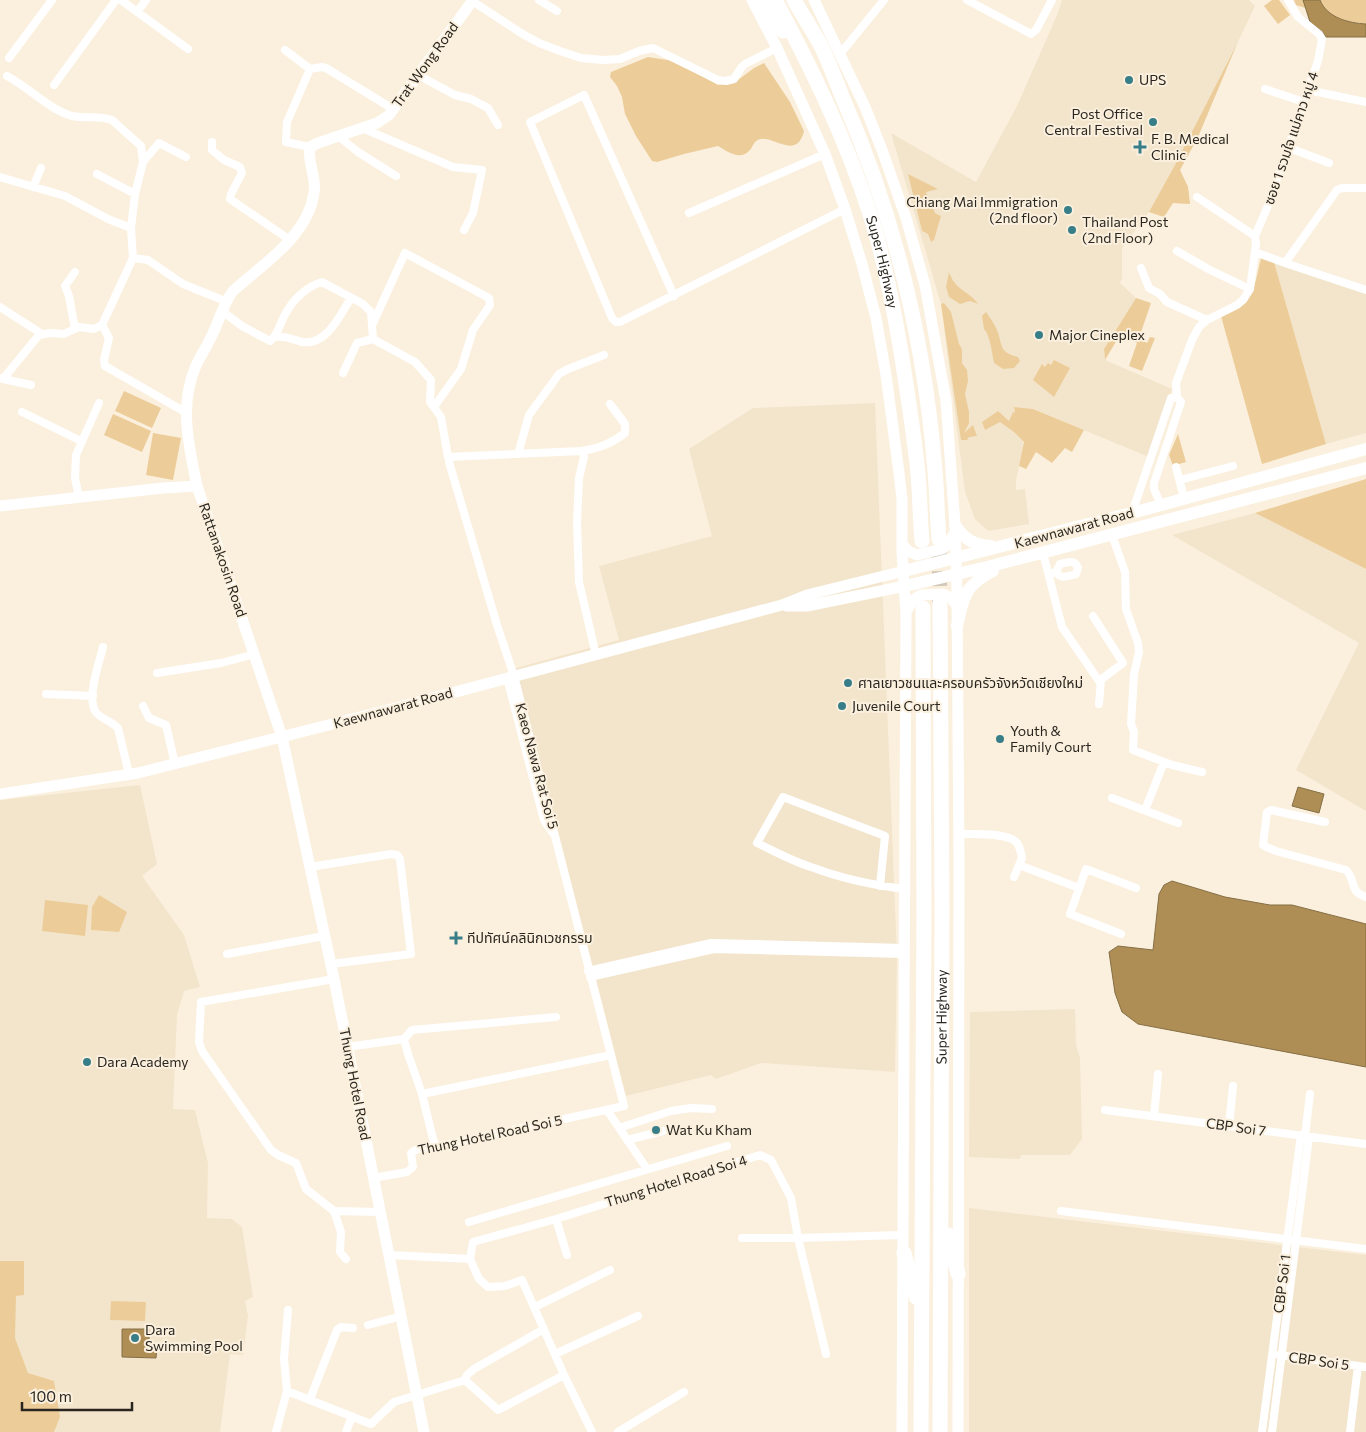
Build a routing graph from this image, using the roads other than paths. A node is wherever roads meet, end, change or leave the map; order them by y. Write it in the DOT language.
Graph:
graph roads {
  1 [pos="52,0"];
  2 [pos="116,0"];
  3 [pos="120,0"];
  4 [pos="146,0"];
  5 [pos="539,0"];
  6 [pos="752,0"];
  7 [pos="759,0"];
  8 [pos="775,0"];
  9 [pos="794,0"];
  10 [pos="802,0"];
  11 [pos="814,0"];
  12 [pos="884,0"];
  13 [pos="968,0"];
  14 [pos="1052,0"];
  15 [pos="1288,0"];
  16 [pos="472,1"];
  17 [pos="557,11"];
  18 [pos="137,12"];
  19 [pos="819,43"];
  20 [pos="777,48"];
  21 [pos="188,49"];
  22 [pos="285,50"];
  23 [pos="840,54"];
  24 [pos="9,58"];
  25 [pos="808,61"];
  26 [pos="310,69"];
  27 [pos="418,75"];
  28 [pos="7,76"];
  29 [pos="54,85"];
  30 [pos="1265,89"];
  31 [pos="1308,90"];
  32 [pos="1304,102"];
  33 [pos="1366,102"];
  34 [pos="393,109"];
  35 [pos="498,125"];
  36 [pos="362,128"];
  37 [pos="338,136"];
  38 [pos="212,142"];
  39 [pos="310,147"];
  40 [pos="1288,147"];
  41 [pos="825,154"];
  42 [pos="186,157"];
  43 [pos="144,162"];
  44 [pos="1329,163"];
  45 [pos="41,168"];
  46 [pos="97,174"];
  47 [pos="396,176"];
  48 [pos="0,177"];
  49 [pos="32,186"];
  50 [pos="1366,188"];
  51 [pos="135,194"];
  52 [pos="1198,197"];
  53 [pos="845,209"];
  54 [pos="690,213"];
  55 [pos="131,228"];
  56 [pos="464,230"];
  57 [pos="1255,236"];
  58 [pos="290,240"];
  59 [pos="1176,251"];
  60 [pos="1255,252"];
  61 [pos="133,258"];
  62 [pos="1285,264"];
  63 [pos="1141,268"];
  64 [pos="75,272"];
  65 [pos="1250,289"];
  66 [pos="1366,290"];
  67 [pos="674,296"];
  68 [pos="352,298"];
  69 [pos="224,306"];
  70 [pos="0,307"];
  71 [pos="1208,320"];
  72 [pos="373,323"];
  73 [pos="102,325"];
  74 [pos="75,329"];
  75 [pos="42,334"];
  76 [pos="275,337"];
  77 [pos="373,339"];
  78 [pos="604,355"];
  79 [pos="343,373"];
  80 [pos="2,378"];
  81 [pos="31,385"];
  82 [pos="1177,397"];
  83 [pos="99,403"];
  84 [pos="610,404"];
  85 [pos="434,407"];
  86 [pos="22,412"];
  87 [pos="185,412"];
  88 [pos="82,441"];
  89 [pos="1366,450"];
  90 [pos="582,451"];
  91 [pos="518,454"];
  92 [pos="191,458"];
  93 [pos="449,462"];
  94 [pos="1233,466"];
  95 [pos="1176,467"];
  96 [pos="1366,468"];
  97 [pos="1180,480"];
  98 [pos="197,486"];
  99 [pos="180,487"];
  100 [pos="79,498"];
  101 [pos="1184,498"];
  102 [pos="1161,505"];
  103 [pos="0,506"];
  104 [pos="1132,513"];
  105 [pos="955,528"];
  106 [pos="1112,535"];
  107 [pos="938,539"];
  108 [pos="922,541"];
  109 [pos="903,545"];
  110 [pos="1004,546"];
  111 [pos="1043,553"];
  112 [pos="956,558"];
  113 [pos="1010,561"];
  114 [pos="904,571"];
  115 [pos="956,575"];
  116 [pos="905,586"];
  117 [pos="940,603"];
  118 [pos="782,606"];
  119 [pos="957,606"];
  120 [pos="923,608"];
  121 [pos="906,612"];
  122 [pos="1092,616"];
  123 [pos="957,626"];
  124 [pos="103,647"];
  125 [pos="255,654"];
  126 [pos="596,655"];
  127 [pos="157,673"];
  128 [pos="511,678"];
  129 [pos="1101,680"];
  130 [pos="46,694"];
  131 [pos="93,696"];
  132 [pos="1099,704"];
  133 [pos="143,706"];
  134 [pos="282,737"];
  135 [pos="1164,762"];
  136 [pos="174,764"];
  137 [pos="1202,772"];
  138 [pos="129,774"];
  139 [pos="0,794"];
  140 [pos="1112,798"];
  141 [pos="1145,810"];
  142 [pos="1325,822"];
  143 [pos="1178,823"];
  144 [pos="959,834"];
  145 [pos="1019,865"];
  146 [pos="310,867"];
  147 [pos="1014,877"];
  148 [pos="880,886"];
  149 [pos="904,888"];
  150 [pos="1079,888"];
  151 [pos="1136,888"];
  152 [pos="1366,897"];
  153 [pos="1121,934"];
  154 [pos="324,936"];
  155 [pos="905,951"];
  156 [pos="227,954"];
  157 [pos="330,964"];
  158 [pos="589,974"];
  159 [pos="334,979"];
  160 [pos="556,1017"];
  161 [pos="404,1039"];
  162 [pos="347,1047"];
  163 [pos="611,1055"];
  164 [pos="1158,1074"];
  165 [pos="1233,1086"];
  166 [pos="422,1094"];
  167 [pos="1310,1094"];
  168 [pos="712,1109"];
  169 [pos="606,1110"];
  170 [pos="1105,1110"];
  171 [pos="1154,1116"];
  172 [pos="1229,1126"];
  173 [pos="619,1128"];
  174 [pos="663,1131"];
  175 [pos="1305,1136"];
  176 [pos="627,1140"];
  177 [pos="1366,1144"];
  178 [pos="727,1146"];
  179 [pos="435,1147"];
  180 [pos="647,1169"];
  181 [pos="374,1178"];
  182 [pos="334,1211"];
  183 [pos="1060,1211"];
  184 [pos="380,1212"];
  185 [pos="942,1214"];
  186 [pos="556,1219"];
  187 [pos="469,1222"];
  188 [pos="903,1236"];
  189 [pos="742,1238"];
  190 [pos="798,1238"];
  191 [pos="1287,1240"];
  192 [pos="1296,1240"];
  193 [pos="1366,1249"];
  194 [pos="904,1253"];
  195 [pos="389,1255"];
  196 [pos="567,1255"];
  197 [pos="346,1259"];
  198 [pos="470,1260"];
  199 [pos="610,1270"];
  200 [pos="958,1274"];
  201 [pos="534,1307"];
  202 [pos="288,1310"];
  203 [pos="921,1313"];
  204 [pos="402,1316"];
  205 [pos="638,1316"];
  206 [pos="368,1325"];
  207 [pos="353,1328"];
  208 [pos="544,1329"];
  209 [pos="555,1354"];
  210 [pos="826,1354"];
  211 [pos="1272,1355"];
  212 [pos="1282,1356"];
  213 [pos="1362,1367"];
  214 [pos="564,1375"];
  215 [pos="465,1380"];
  216 [pos="1357,1383"];
  217 [pos="1366,1384"];
  218 [pos="286,1391"];
  219 [pos="684,1392"];
  220 [pos="418,1395"];
  221 [pos="310,1399"];
  222 [pos="352,1416"];
  223 [pos="279,1431"];
  224 [pos="346,1432"];
  225 [pos="424,1432"];
  226 [pos="592,1432"];
  227 [pos="618,1432"];
  228 [pos="902,1432"];
  229 [pos="921,1432"];
  230 [pos="940,1432"];
  231 [pos="958,1432"];
  232 [pos="1262,1432"];
  233 [pos="1272,1432"];
  234 [pos="1350,1432"];
  1 -- 24 [label="street"];
  2 -- 29 [label="street"];
  3 -- 18 [label="street"];
  4 -- 18 [label="street"];
  5 -- 17 [label="street"];
  6 -- 20 [label="main road"];
  7 -- 25 [label="highway"];
  8 -- 25 [label="highway, Super Highway"];
  9 -- 19 [label="highway, Super Highway"];
  10 -- 19 [label="highway"];
  11 -- 23 [label="main road"];
  12 -- 23 [label="street"];
  13 -- 14 [label="street"];
  15 -- 31 [label="street, ซอย 1 รวมใจ แม่คาว หมู่ 4"];
  16 -- 20 [label="street"];
  16 -- 27 [label="main road, Trat Wong Road"];
  18 -- 21 [label="street"];
  19 -- 107 [label="highway, Super Highway"];
  20 -- 41 [label="main road"];
  22 -- 26 [label="street"];
  23 -- 105 [label="main road"];
  25 -- 108 [label="highway, Super Highway"];
  26 -- 34 [label="street"];
  26 -- 39 [label="street"];
  27 -- 34 [label="main road, Trat Wong Road"];
  27 -- 35 [label="street"];
  28 -- 43 [label="street"];
  30 -- 32 [label="street"];
  31 -- 32 [label="street, ซอย 1 รวมใจ แม่คาว หมู่ 4"];
  31 -- 33 [label="street"];
  32 -- 40 [label="street, ซอย 1 รวมใจ แม่คาว หมู่ 4"];
  34 -- 36 [label="main road, Trat Wong Road"];
  36 -- 37 [label="main road, Trat Wong Road"];
  36 -- 56 [label="street"];
  37 -- 39 [label="main road, Trat Wong Road"];
  37 -- 47 [label="street"];
  38 -- 58 [label="street"];
  39 -- 58 [label="main road"];
  40 -- 44 [label="street"];
  40 -- 57 [label="street, ซอย 1 รวมใจ แม่คาว หมู่ 4"];
  41 -- 53 [label="main road"];
  41 -- 54 [label="street"];
  42 -- 43 [label="street"];
  43 -- 51 [label="street"];
  45 -- 49 [label="street"];
  46 -- 51 [label="street"];
  48 -- 49 [label="street"];
  49 -- 55 [label="street"];
  50 -- 62 [label="street"];
  51 -- 55 [label="street"];
  52 -- 57 [label="street"];
  53 -- 67 [label="street"];
  53 -- 109 [label="main road"];
  55 -- 61 [label="street"];
  57 -- 60 [label="street"];
  58 -- 69 [label="main road"];
  59 -- 65 [label="street"];
  60 -- 62 [label="street"];
  60 -- 65 [label="street"];
  61 -- 69 [label="street"];
  61 -- 73 [label="street"];
  62 -- 66 [label="street"];
  63 -- 71 [label="street"];
  64 -- 74 [label="street"];
  65 -- 71 [label="street"];
  67 -- 67 [label="street"];
  68 -- 72 [label="street"];
  68 -- 76 [label="street"];
  68 -- 76 [label="street"];
  69 -- 76 [label="street"];
  69 -- 87 [label="main road"];
  70 -- 75 [label="street"];
  71 -- 82 [label="street"];
  72 -- 77 [label="street"];
  72 -- 85 [label="street"];
  73 -- 74 [label="street"];
  73 -- 87 [label="street"];
  74 -- 75 [label="street"];
  75 -- 80 [label="street"];
  77 -- 79 [label="street"];
  77 -- 85 [label="street"];
  78 -- 91 [label="street"];
  80 -- 81 [label="street"];
  82 -- 102 [label="street"];
  82 -- 104 [label="street"];
  83 -- 88 [label="street"];
  84 -- 90 [label="street"];
  85 -- 91 [label="street"];
  86 -- 88 [label="street"];
  87 -- 92 [label="main road"];
  88 -- 100 [label="street"];
  89 -- 101 [label="main road, Kaewnawarat Road"];
  90 -- 91 [label="street"];
  90 -- 126 [label="street"];
  92 -- 98 [label="main road"];
  92 -- 99 [label="main road"];
  93 -- 128 [label="street, Kaeo Nawa Rat Soi 5"];
  94 -- 97 [label="street"];
  95 -- 97 [label="street"];
  96 -- 106 [label="main road, Kaewnawarat Road"];
  97 -- 101 [label="street"];
  98 -- 99 [label="main road, Rattanakosin Road"];
  98 -- 125 [label="main road, Rattanakosin Road"];
  99 -- 100 [label="main road, Rattanakosin Road"];
  100 -- 103 [label="main road, Rattanakosin Road"];
  101 -- 102 [label="main road, Kaewnawarat Road"];
  102 -- 104 [label="main road, Kaewnawarat Road"];
  104 -- 110 [label="main road, Kaewnawarat Road"];
  105 -- 109 [label="main road"];
  105 -- 110 [label="main road"];
  105 -- 112 [label="main road"];
  106 -- 111 [label="main road, Kaewnawarat Road"];
  106 -- 135 [label="street"];
  109 -- 114 [label="main road"];
  110 -- 112 [label="main road, Kaewnawarat Road"];
  111 -- 113 [label="main road, Kaewnawarat Road"];
  111 -- 129 [label="street"];
  112 -- 114 [label="main road, Kaewnawarat Road"];
  112 -- 115 [label="main road"];
  113 -- 115 [label="main road, Kaewnawarat Road"];
  113 -- 123 [label="main road"];
  114 -- 116 [label="main road"];
  114 -- 118 [label="main road, Kaewnawarat Road"];
  115 -- 116 [label="main road, Kaewnawarat Road"];
  115 -- 119 [label="main road"];
  116 -- 118 [label="main road, Kaewnawarat Road"];
  116 -- 121 [label="main road"];
  117 -- 185 [label="highway, Super Highway"];
  118 -- 126 [label="main road, Kaewnawarat Road"];
  119 -- 121 [label="main road"];
  119 -- 123 [label="main road"];
  120 -- 203 [label="highway, Super Highway"];
  121 -- 149 [label="main road"];
  122 -- 129 [label="street"];
  123 -- 144 [label="main road"];
  124 -- 131 [label="street"];
  125 -- 127 [label="street"];
  125 -- 134 [label="main road, Rattanakosin Road"];
  126 -- 128 [label="main road, Kaewnawarat Road"];
  128 -- 134 [label="main road, Kaewnawarat Road"];
  128 -- 158 [label="street, Kaeo Nawa Rat Soi 5"];
  129 -- 132 [label="street"];
  130 -- 131 [label="street"];
  131 -- 138 [label="street"];
  133 -- 136 [label="street"];
  134 -- 136 [label="main road, Kaewnawarat Road"];
  134 -- 146 [label="main road, Thung Hotel Road"];
  135 -- 137 [label="street"];
  135 -- 141 [label="street"];
  136 -- 138 [label="main road, Kaewnawarat Road"];
  138 -- 139 [label="main road, Kaewnawarat Road"];
  140 -- 141 [label="street"];
  141 -- 143 [label="street"];
  142 -- 152 [label="street"];
  144 -- 145 [label="street"];
  144 -- 200 [label="main road"];
  145 -- 147 [label="street"];
  145 -- 150 [label="street"];
  146 -- 154 [label="main road, Thung Hotel Road"];
  146 -- 157 [label="street"];
  148 -- 148 [label="street"];
  148 -- 149 [label="street"];
  149 -- 155 [label="main road"];
  150 -- 151 [label="street"];
  150 -- 153 [label="street"];
  154 -- 156 [label="street"];
  154 -- 157 [label="main road, Thung Hotel Road"];
  155 -- 158 [label="street"];
  155 -- 188 [label="main road"];
  157 -- 159 [label="main road, Thung Hotel Road"];
  158 -- 163 [label="street"];
  159 -- 162 [label="main road, Thung Hotel Road"];
  159 -- 182 [label="street"];
  160 -- 161 [label="street"];
  161 -- 162 [label="street"];
  161 -- 166 [label="street"];
  162 -- 181 [label="main road, Thung Hotel Road"];
  163 -- 166 [label="street"];
  163 -- 169 [label="street, Thung Hotel Road Soi 5"];
  164 -- 171 [label="street"];
  165 -- 172 [label="street"];
  166 -- 179 [label="street"];
  167 -- 175 [label="street"];
  168 -- 173 [label="street"];
  169 -- 173 [label="street"];
  169 -- 179 [label="street, Thung Hotel Road Soi 5"];
  170 -- 171 [label="street, CBP Soi 7"];
  171 -- 172 [label="street, CBP Soi 7"];
  172 -- 175 [label="street, CBP Soi 7"];
  173 -- 176 [label="street"];
  174 -- 176 [label="street"];
  175 -- 177 [label="street, CBP Soi 7"];
  175 -- 191 [label="street, CBP Soi 1"];
  175 -- 192 [label="street, CBP Soi 1"];
  176 -- 180 [label="street"];
  178 -- 180 [label="street"];
  179 -- 181 [label="street, Thung Hotel Road Soi 5"];
  180 -- 187 [label="street"];
  181 -- 184 [label="main road, Thung Hotel Road"];
  182 -- 184 [label="street"];
  182 -- 197 [label="street"];
  183 -- 191 [label="street"];
  184 -- 195 [label="main road, Thung Hotel Road"];
  185 -- 200 [label="highway"];
  185 -- 230 [label="highway, Super Highway"];
  186 -- 190 [label="street, Thung Hotel Road Soi 4"];
  186 -- 196 [label="street"];
  186 -- 198 [label="street, Thung Hotel Road Soi 4"];
  188 -- 190 [label="street"];
  188 -- 194 [label="main road"];
  189 -- 190 [label="street"];
  190 -- 210 [label="street, Thung Hotel Road Soi 4"];
  191 -- 192 [label="street"];
  191 -- 211 [label="street, CBP Soi 1"];
  192 -- 193 [label="street"];
  192 -- 212 [label="street, CBP Soi 1"];
  194 -- 203 [label="highway"];
  194 -- 228 [label="main road"];
  195 -- 198 [label="street"];
  195 -- 204 [label="main road, Thung Hotel Road"];
  198 -- 201 [label="street"];
  199 -- 201 [label="street"];
  200 -- 231 [label="main road"];
  201 -- 208 [label="street"];
  202 -- 218 [label="street"];
  203 -- 229 [label="highway, Super Highway"];
  204 -- 206 [label="street"];
  204 -- 220 [label="main road, Thung Hotel Road"];
  205 -- 209 [label="street"];
  207 -- 221 [label="street"];
  208 -- 209 [label="street"];
  208 -- 215 [label="street"];
  209 -- 214 [label="street"];
  211 -- 212 [label="street, CBP Soi 5"];
  211 -- 232 [label="street, CBP Soi 1"];
  212 -- 213 [label="street, CBP Soi 5"];
  212 -- 233 [label="street, CBP Soi 1"];
  213 -- 216 [label="street"];
  214 -- 215 [label="street"];
  214 -- 226 [label="street"];
  215 -- 220 [label="street"];
  216 -- 217 [label="street"];
  216 -- 234 [label="street"];
  218 -- 221 [label="street"];
  218 -- 223 [label="street"];
  219 -- 227 [label="street"];
  220 -- 222 [label="street"];
  220 -- 225 [label="main road, Thung Hotel Road"];
  221 -- 222 [label="street"];
  222 -- 224 [label="street"];
}
